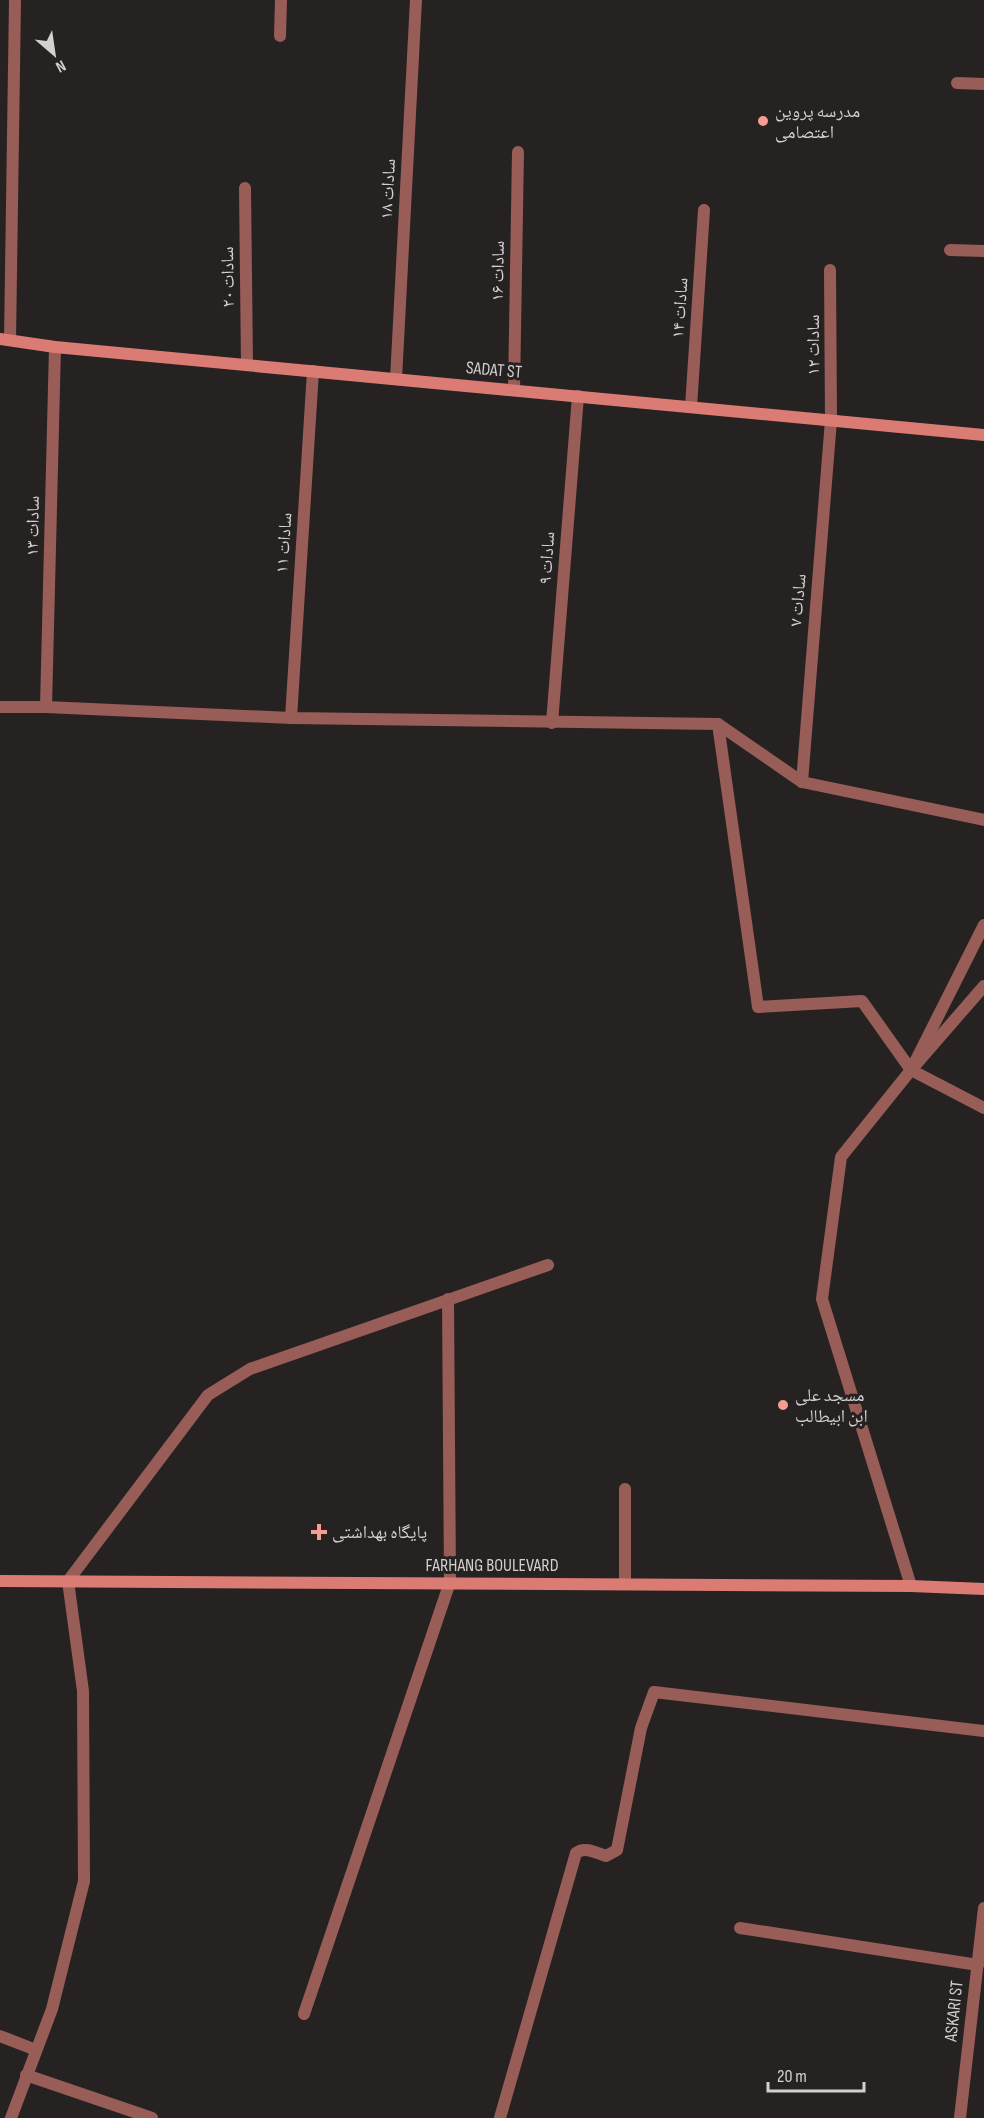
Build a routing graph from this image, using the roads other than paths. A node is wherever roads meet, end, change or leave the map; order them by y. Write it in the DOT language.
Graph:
graph roads {
  1 [pos="15,0"];
  2 [pos="281,0"];
  3 [pos="416,0"];
  4 [pos="280,36"];
  5 [pos="957,83"];
  6 [pos="984,84"];
  7 [pos="518,152"];
  8 [pos="245,188"];
  9 [pos="704,210"];
  10 [pos="950,250"];
  11 [pos="984,251"];
  12 [pos="830,270"];
  13 [pos="5,340"];
  14 [pos="55,347"];
  15 [pos="247,365"];
  16 [pos="313,371"];
  17 [pos="396,379"];
  18 [pos="514,390"];
  19 [pos="578,396"];
  20 [pos="691,407"];
  21 [pos="831,420"];
  22 [pos="984,435"];
  23 [pos="0,707"];
  24 [pos="46,707"];
  25 [pos="291,718"];
  26 [pos="552,723"];
  27 [pos="718,724"];
  28 [pos="802,782"];
  29 [pos="984,820"];
  30 [pos="984,925"];
  31 [pos="984,986"];
  32 [pos="911,1070"];
  33 [pos="984,1108"];
  34 [pos="549,1265"];
  35 [pos="448,1299"];
  36 [pos="625,1489"];
  37 [pos="0,1581"];
  38 [pos="68,1581"];
  39 [pos="450,1582"];
  40 [pos="624,1584"];
  41 [pos="911,1586"];
  42 [pos="984,1589"];
  43 [pos="984,1731"];
  44 [pos="984,1908"];
  45 [pos="740,1928"];
  46 [pos="978,1965"];
  47 [pos="304,2014"];
  48 [pos="0,2036"];
  49 [pos="36,2050"];
  50 [pos="26,2076"];
  51 [pos="11,2118"];
  52 [pos="152,2118"];
  53 [pos="500,2118"];
  54 [pos="960,2118"];
  1 -- 13 [label="street"];
  2 -- 4 [label="street"];
  3 -- 17 [label="street, سادات ۱۸"];
  5 -- 6 [label="street"];
  7 -- 18 [label="street, سادات ۱۶"];
  8 -- 15 [label="street, سادات ۲۰"];
  9 -- 20 [label="street, سادات ۱۴"];
  10 -- 11 [label="street"];
  12 -- 21 [label="street, سادات ۱۲"];
  13 -- 14 [label="street, SADAT ST"];
  14 -- 15 [label="street, SADAT ST"];
  14 -- 24 [label="street, سادات ۱۳"];
  15 -- 16 [label="street, SADAT ST"];
  16 -- 17 [label="street, SADAT ST"];
  16 -- 25 [label="street, سادات ۱۱"];
  17 -- 18 [label="street, SADAT ST"];
  18 -- 19 [label="street, SADAT ST"];
  19 -- 20 [label="street, SADAT ST"];
  19 -- 26 [label="street, سادات ۹"];
  20 -- 21 [label="street, SADAT ST"];
  21 -- 22 [label="street, SADAT ST"];
  21 -- 28 [label="street, سادات ۷"];
  23 -- 24 [label="street"];
  24 -- 25 [label="street"];
  25 -- 26 [label="street"];
  26 -- 27 [label="street"];
  27 -- 28 [label="street"];
  27 -- 32 [label="street"];
  28 -- 29 [label="street"];
  30 -- 32 [label="street"];
  31 -- 32 [label="street"];
  32 -- 33 [label="street"];
  32 -- 41 [label="street"];
  34 -- 35 [label="street"];
  35 -- 38 [label="street"];
  35 -- 39 [label="street"];
  36 -- 40 [label="street"];
  37 -- 38 [label="street, FARHANG BOULEVARD"];
  38 -- 39 [label="street, FARHANG BOULEVARD"];
  38 -- 49 [label="street"];
  39 -- 40 [label="street, FARHANG BOULEVARD"];
  39 -- 47 [label="street"];
  40 -- 41 [label="street, FARHANG BOULEVARD"];
  41 -- 42 [label="street, FARHANG BOULEVARD"];
  43 -- 53 [label="street"];
  44 -- 46 [label="street, ASKARI ST"];
  45 -- 46 [label="street"];
  46 -- 54 [label="street, ASKARI ST"];
  48 -- 49 [label="street"];
  49 -- 50 [label="street"];
  50 -- 51 [label="street"];
  50 -- 52 [label="street"];
}
